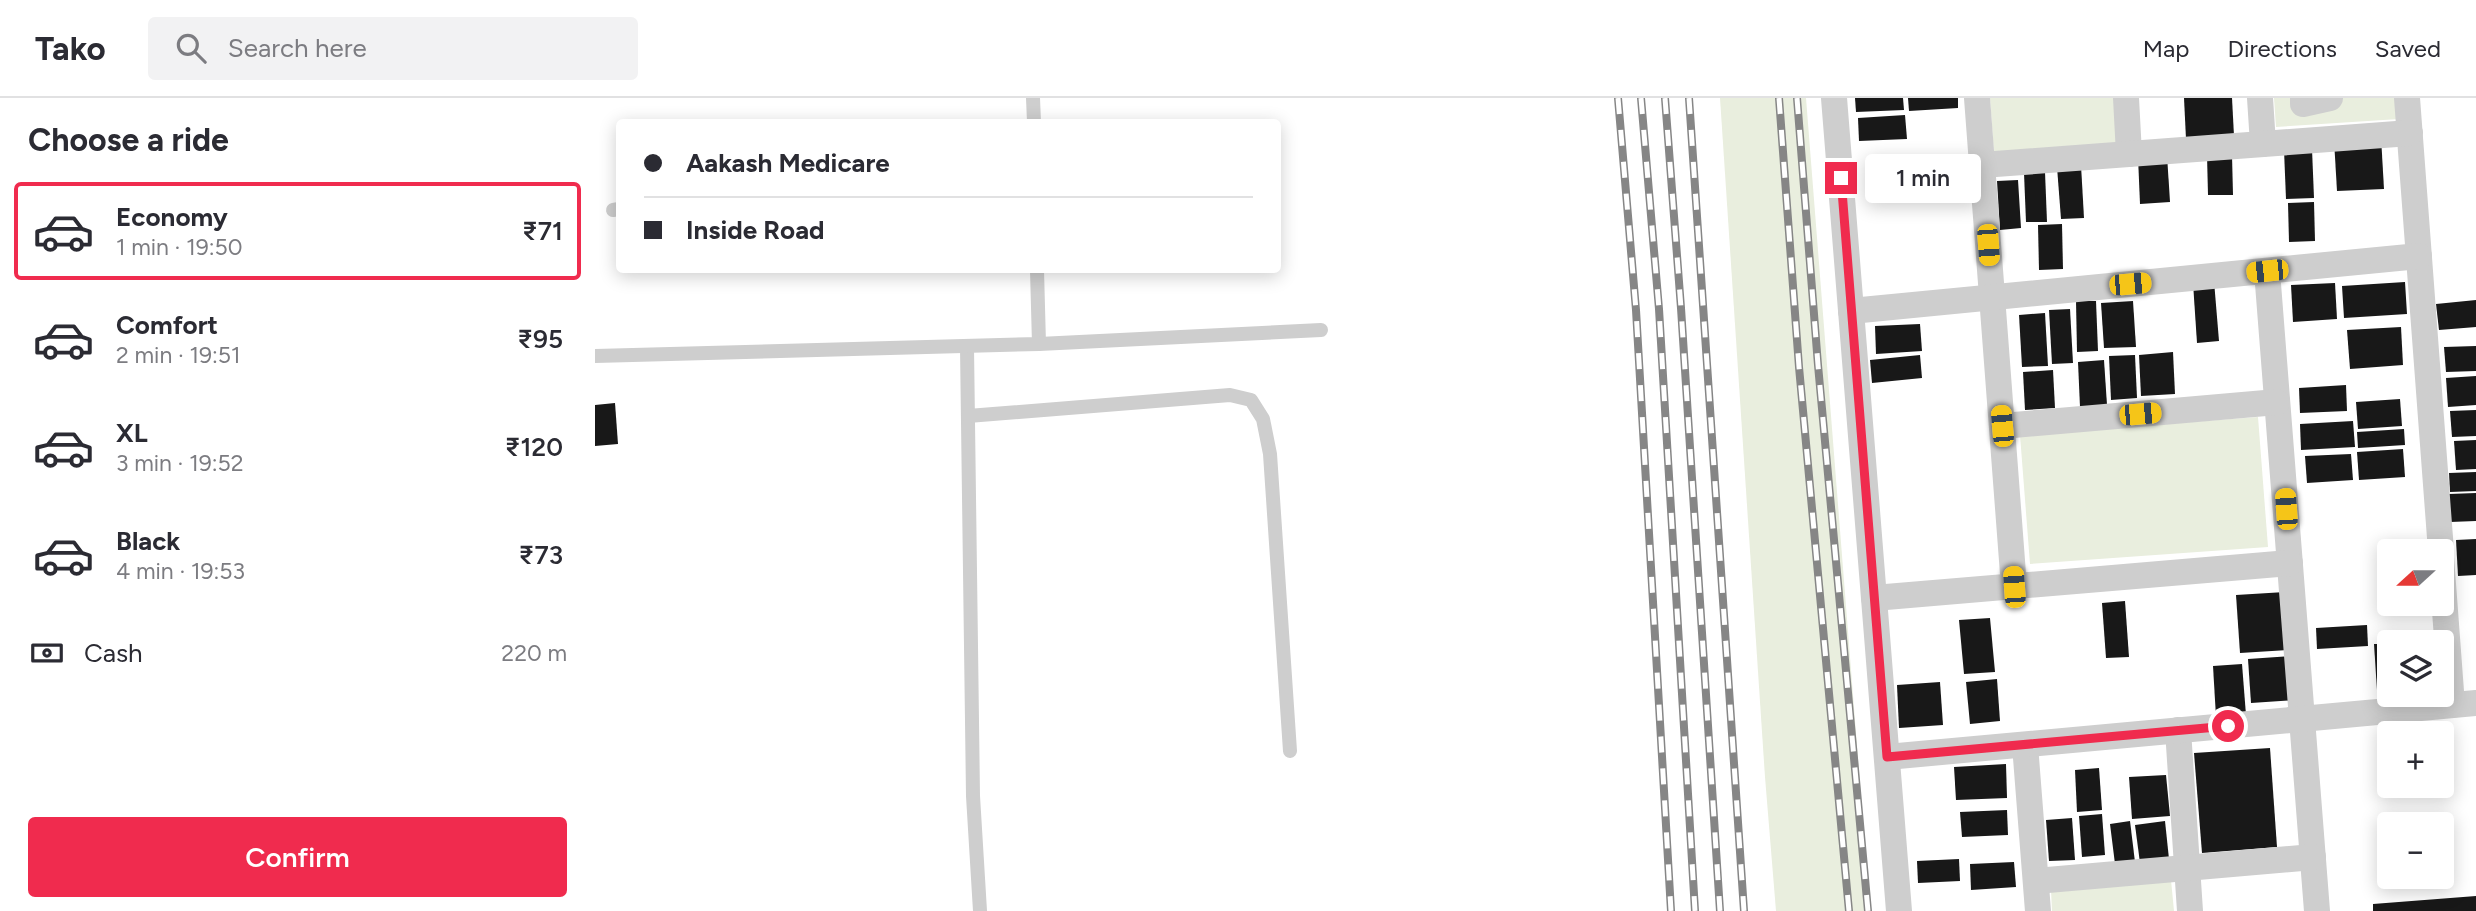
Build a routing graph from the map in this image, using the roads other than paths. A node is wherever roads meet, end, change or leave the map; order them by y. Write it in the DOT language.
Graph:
graph roads {
  1 [pos="1033,98"];
  2 [pos="1834,98"];
  3 [pos="1977,98"];
  4 [pos="2126,98"];
  5 [pos="2260,98"];
  6 [pos="2303,98"];
  7 [pos="2330,98"];
  8 [pos="2407,98"];
  9 [pos="1034,119"];
  10 [pos="2410,133"];
  11 [pos="2263,144"];
  12 [pos="2129,154"];
  13 [pos="1982,166"];
  14 [pos="2419,257"];
  15 [pos="2267,271"];
  16 [pos="1037,273"];
  17 [pos="1992,297"];
  18 [pos="1851,311"];
  19 [pos="1321,330"];
  20 [pos="1039,344"];
  21 [pos="967,347"];
  22 [pos="595,356"];
  23 [pos="2277,402"];
  24 [pos="968,416"];
  25 [pos="2002,426"];
  26 [pos="2440,539"];
  27 [pos="2290,563"];
  28 [pos="2014,587"];
  29 [pos="1874,598"];
  30 [pos="2450,616"];
  31 [pos="2464,704"];
  32 [pos="2302,719"];
  33 [pos="2178,730"];
  34 [pos="2025,745"];
  35 [pos="1290,751"];
  36 [pos="1887,757"];
  37 [pos="2313,857"];
  38 [pos="2187,868"];
  39 [pos="2036,881"];
  40 [pos="981,911"];
  41 [pos="1899,911"];
  42 [pos="2038,911"];
  43 [pos="2190,911"];
  44 [pos="2317,911"];
  1 -- 9 [label="lane"];
  2 -- 18 [label="street"];
  3 -- 13 [label="street"];
  4 -- 12 [label="street"];
  5 -- 11 [label="street"];
  6 -- 7 [label="street"];
  8 -- 10 [label="street"];
  10 -- 11 [label="street"];
  10 -- 14 [label="street"];
  11 -- 12 [label="street"];
  12 -- 13 [label="street"];
  13 -- 17 [label="street"];
  14 -- 15 [label="street"];
  14 -- 26 [label="street"];
  15 -- 17 [label="street"];
  15 -- 23 [label="street"];
  16 -- 20 [label="lane"];
  17 -- 18 [label="street"];
  17 -- 25 [label="street"];
  18 -- 29 [label="street"];
  19 -- 20 [label="lane"];
  20 -- 21 [label="lane"];
  21 -- 22 [label="lane"];
  21 -- 24 [label="lane"];
  23 -- 25 [label="street"];
  23 -- 27 [label="street"];
  24 -- 35 [label="lane"];
  24 -- 40 [label="lane"];
  25 -- 28 [label="street"];
  27 -- 28 [label="street"];
  27 -- 32 [label="street"];
  28 -- 29 [label="street"];
  29 -- 36 [label="street"];
  30 -- 31 [label="street"];
  31 -- 32 [label="street"];
  32 -- 33 [label="street"];
  32 -- 37 [label="street"];
  33 -- 34 [label="street"];
  33 -- 38 [label="street"];
  34 -- 36 [label="street"];
  34 -- 39 [label="street"];
  36 -- 41 [label="street"];
  37 -- 38 [label="street"];
  37 -- 44 [label="street"];
  38 -- 39 [label="street"];
  38 -- 43 [label="street"];
  39 -- 42 [label="street"];
}
